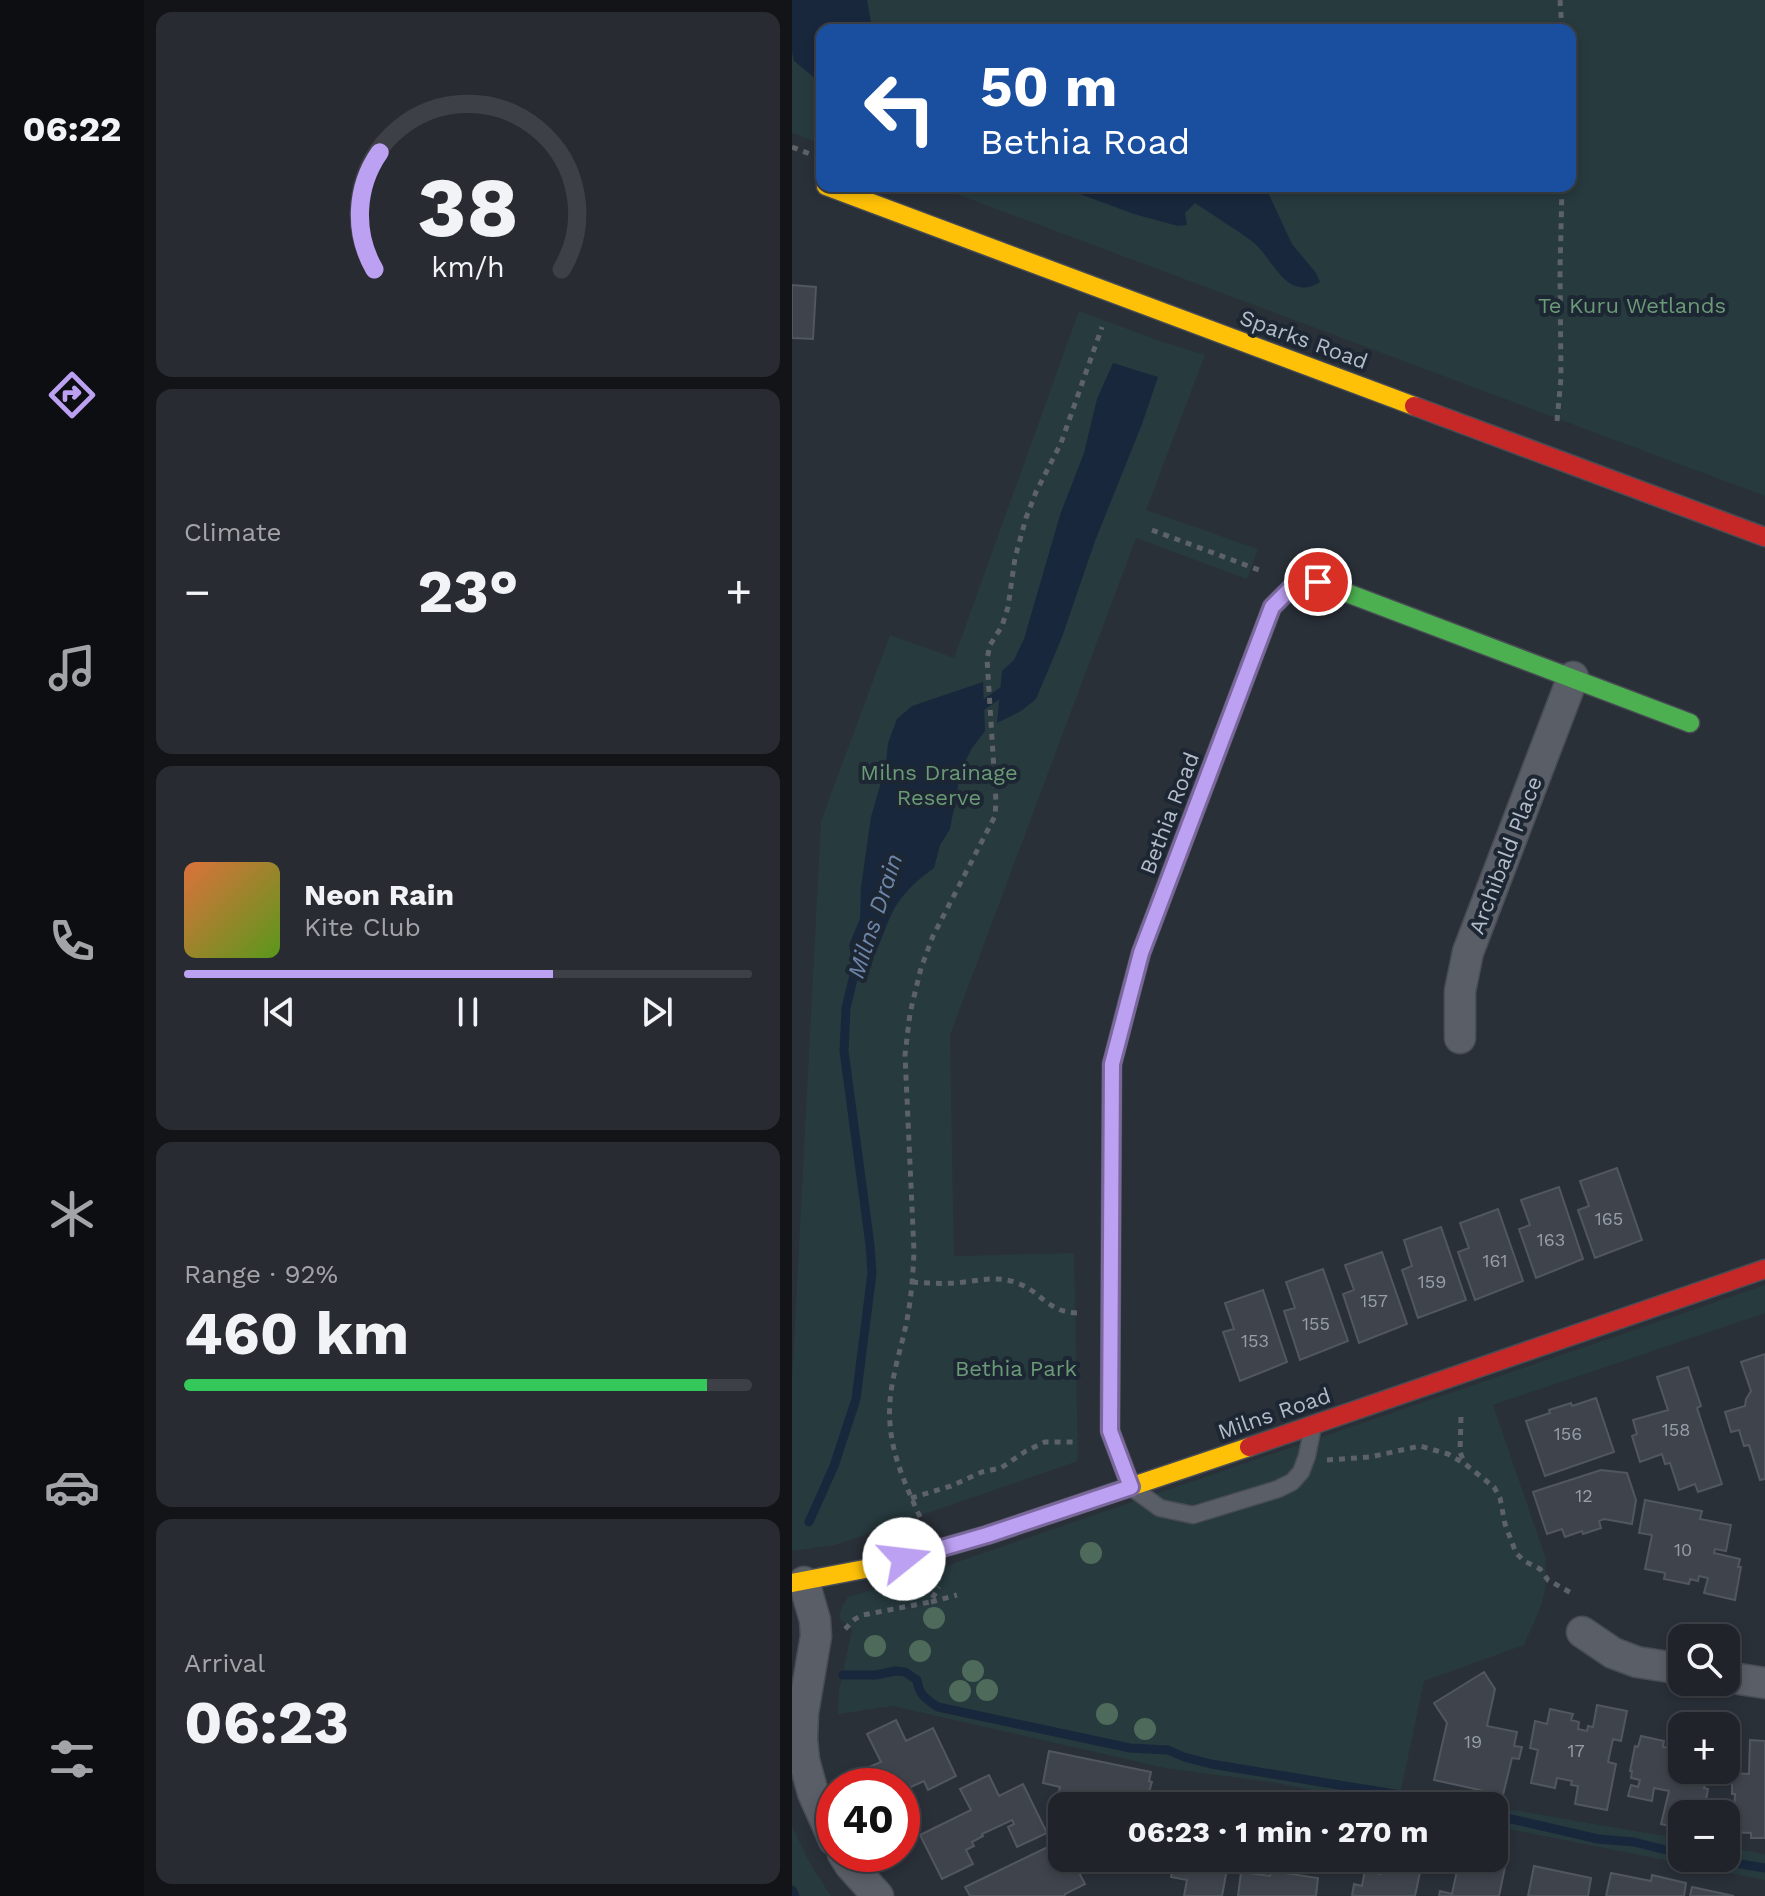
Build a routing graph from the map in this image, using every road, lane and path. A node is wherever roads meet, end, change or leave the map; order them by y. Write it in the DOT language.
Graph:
graph roads {
  1 [pos="1560,0"];
  2 [pos="1562,24"];
  3 [pos="842,192"];
  4 [pos="1562,192"];
  5 [pos="1106,315"];
  6 [pos="1553,457"];
  7 [pos="1152,530"];
  8 [pos="1765,537"];
  9 [pos="1292,587"];
  10 [pos="1573,677"];
  11 [pos="1690,723"];
  12 [pos="1460,1038"];
  13 [pos="1765,1269"];
  14 [pos="912,1282"];
  15 [pos="1078,1313"];
  16 [pos="1461,1417"];
  17 [pos="1314,1425"];
  18 [pos="1113,1438"];
  19 [pos="1307,1456"];
  20 [pos="1465,1464"];
  21 [pos="1131,1487"];
  22 [pos="911,1498"];
  23 [pos="925,1529"];
  24 [pos="941,1582"];
  25 [pos="798,1583"];
  26 [pos="1573,1594"];
  27 [pos="957,1595"];
  28 [pos="930,1602"];
  29 [pos="1582,1632"];
  30 [pos="841,1640"];
  31 [pos="1668,1667"];
  32 [pos="1740,1679"];
  33 [pos="1765,1683"];
  34 [pos="816,1800"];
  35 [pos="856,1872"];
  36 [pos="878,1896"];
  1 -- 2 [label="path"];
  3 -- 6 [label="street, Sparks Road"];
  4 -- 6 [label="path"];
  5 -- 14 [label="path"];
  6 -- 8 [label="street, Sparks Road"];
  7 -- 9 [label="path"];
  9 -- 10 [label="street"];
  9 -- 18 [label="street, Bethia Road"];
  10 -- 11 [label="street"];
  10 -- 12 [label="street, Archibald Place"];
  13 -- 17 [label="street, Milns Road"];
  14 -- 15 [label="path"];
  14 -- 22 [label="path"];
  16 -- 20 [label="path"];
  17 -- 19 [label="lane"];
  17 -- 21 [label="street, Milns Road"];
  18 -- 21 [label="street, Bethia Road"];
  18 -- 22 [label="path"];
  19 -- 20 [label="path"];
  19 -- 21 [label="lane"];
  20 -- 26 [label="path"];
  21 -- 25 [label="street, Milns Road"];
  22 -- 23 [label="path"];
  24 -- 28 [label="path"];
  25 -- 34 [label="street"];
  27 -- 28 [label="path"];
  28 -- 30 [label="path"];
  29 -- 31 [label="street"];
  32 -- 33 [label="street"];
  35 -- 36 [label="street"];
}
